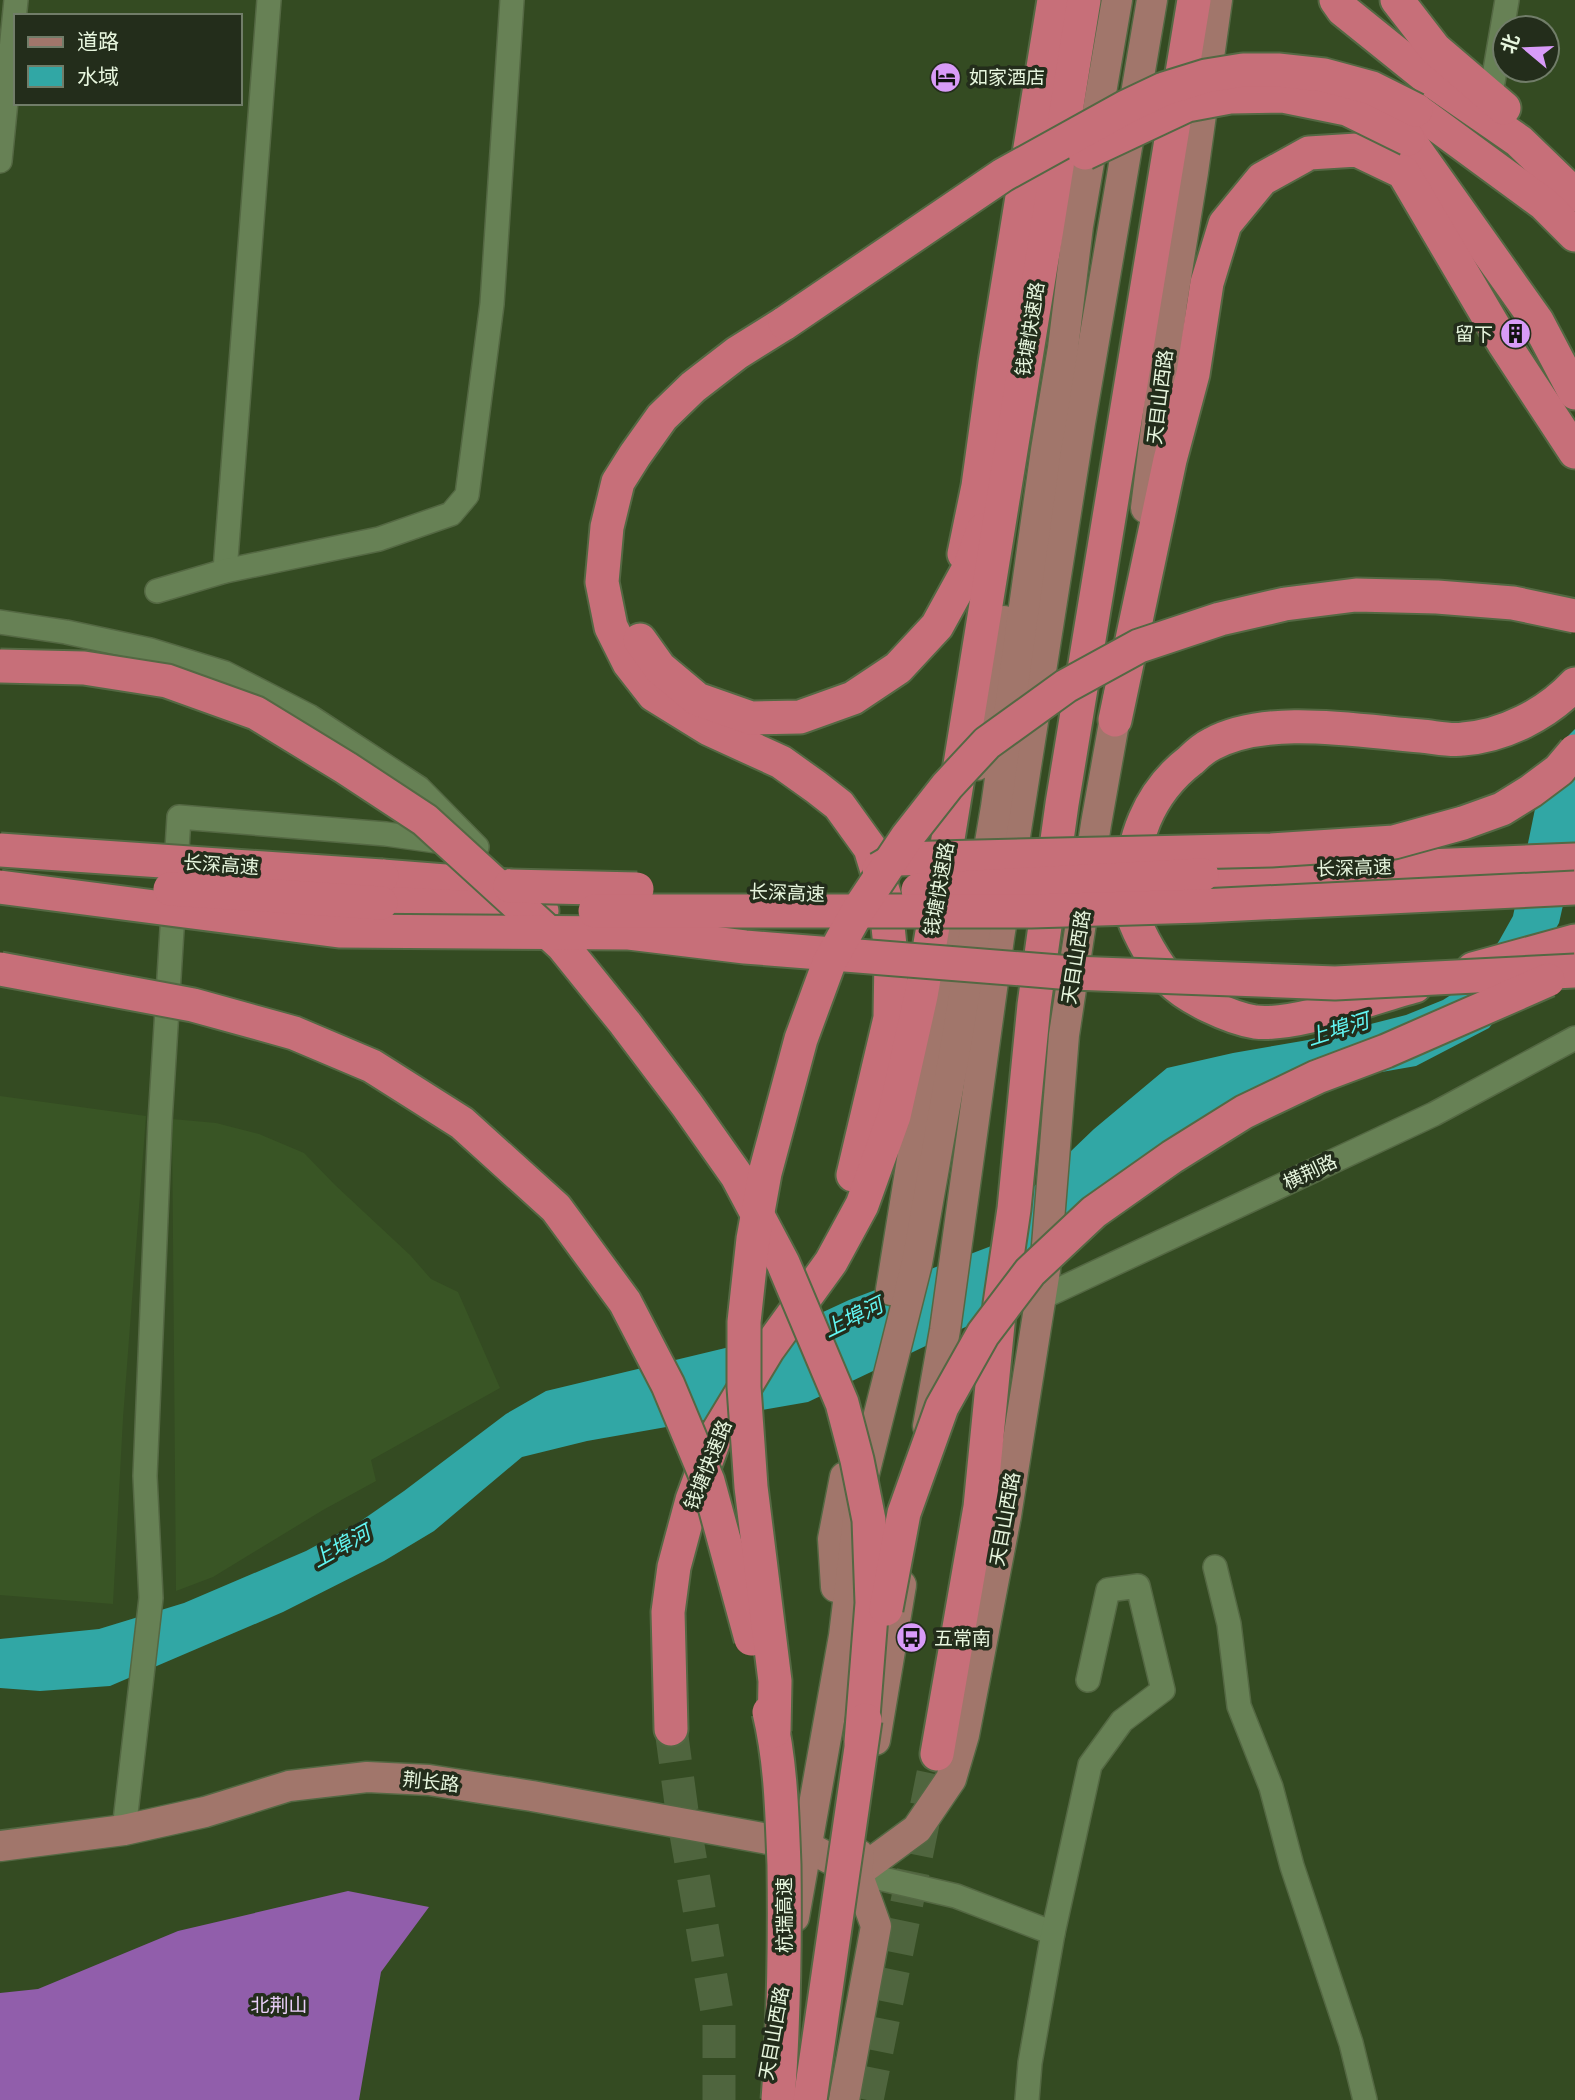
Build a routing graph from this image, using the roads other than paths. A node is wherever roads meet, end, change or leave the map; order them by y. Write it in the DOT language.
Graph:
graph roads {
  1 [pos="269,0"];
  2 [pos="512,0"];
  3 [pos="1054,0"];
  4 [pos="1084,0"];
  5 [pos="1117,0"];
  6 [pos="1152,0"];
  7 [pos="1194,0"];
  8 [pos="1217,0"];
  9 [pos="1336,0"];
  10 [pos="1397,0"];
  11 [pos="14,20"];
  12 [pos="1412,124"];
  13 [pos="0,161"];
  14 [pos="1575,169"];
  15 [pos="1575,195"];
  16 [pos="1575,235"];
  17 [pos="791,330"];
  18 [pos="1020,392"];
  19 [pos="1575,393"];
  20 [pos="1575,452"];
  21 [pos="225,571"];
  22 [pos="158,591"];
  23 [pos="1575,616"];
  24 [pos="0,622"];
  25 [pos="937,626"];
  26 [pos="0,666"];
  27 [pos="1575,684"];
  28 [pos="1115,720"];
  29 [pos="1575,751"];
  30 [pos="0,850"];
  31 [pos="1575,860"];
  32 [pos="0,877"];
  33 [pos="0,887"];
  34 [pos="1575,888"];
  35 [pos="381,890"];
  36 [pos="834,895"];
  37 [pos="1575,941"];
  38 [pos="0,969"];
  39 [pos="1568,974"];
  40 [pos="1575,1038"];
  41 [pos="1043,1284"];
  42 [pos="793,1315"];
  43 [pos="1215,1567"];
  44 [pos="1088,1680"];
  45 [pos="671,1729"];
  46 [pos="774,1731"];
  47 [pos="861,1742"];
  48 [pos="937,1754"];
  49 [pos="124,1830"];
  50 [pos="0,1846"];
  51 [pos="806,1846"];
  52 [pos="857,1873"];
  53 [pos="1054,1933"];
  54 [pos="762,2100"];
  55 [pos="778,2100"];
  56 [pos="810,2100"];
  57 [pos="844,2100"];
  58 [pos="1027,2100"];
  59 [pos="1365,2100"];
  1 -- 21 [label="street"];
  2 -- 21 [label="street"];
  3 -- 25 [label="highway"];
  4 -- 18 [label="highway, 钱塘快速路"];
  5 -- 51 [label="main road, 天目山西路"];
  6 -- 52 [label="main road"];
  7 -- 48 [label="highway"];
  8 -- 28 [label="main road, 天目山西路"];
  9 -- 15 [label="highway"];
  10 -- 14 [label="highway"];
  11 -- 13 [label="street"];
  12 -- 16 [label="highway"];
  12 -- 17 [label="highway, bridge"];
  12 -- 19 [label="highway"];
  17 -- 25 [label="highway"];
  17 -- 42 [label="highway"];
  18 -- 25 [label="highway"];
  18 -- 42 [label="highway, 钱塘快速路"];
  20 -- 28 [label="highway"];
  21 -- 22 [label="street"];
  23 -- 46 [label="highway, bridge"];
  24 -- 49 [label="street"];
  26 -- 47 [label="highway, bridge"];
  27 -- 37 [label="highway, bridge"];
  28 -- 41 [label="main road, 天目山西路"];
  29 -- 36 [label="highway, bridge"];
  30 -- 35 [label="highway, 长深高速, bridge"];
  31 -- 36 [label="highway, 长深高速, bridge"];
  32 -- 35 [label="highway, 长深高速, bridge"];
  33 -- 39 [label="highway, bridge"];
  34 -- 35 [label="highway, 长深高速, bridge"];
  35 -- 36 [label="highway, 长深高速, bridge"];
  38 -- 46 [label="highway, bridge"];
  39 -- 47 [label="highway, bridge"];
  40 -- 41 [label="street, 横荆路"];
  41 -- 52 [label="main road, 天目山西路"];
  42 -- 45 [label="highway, 钱塘快速路, bridge"];
  43 -- 59 [label="street"];
  44 -- 53 [label="street"];
  46 -- 55 [label="highway, 杭瑞高速, bridge"];
  47 -- 56 [label="highway, bridge"];
  49 -- 50 [label="main road, 荆长路"];
  49 -- 51 [label="main road, 荆长路"];
  51 -- 52 [label="main road, 荆长路"];
  51 -- 54 [label="main road, 天目山西路"];
  52 -- 53 [label="street"];
  52 -- 57 [label="main road"];
  53 -- 58 [label="street"];
}
